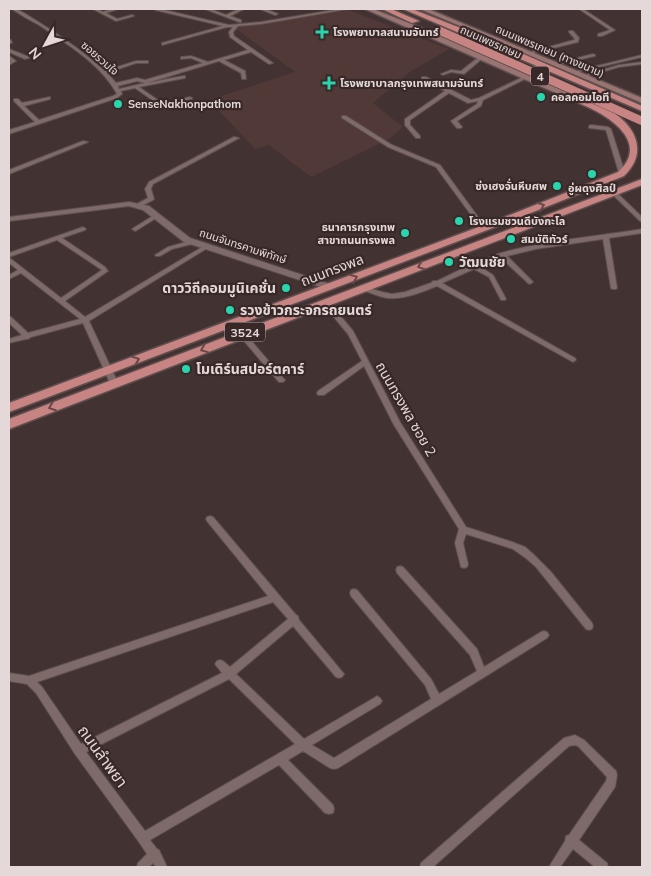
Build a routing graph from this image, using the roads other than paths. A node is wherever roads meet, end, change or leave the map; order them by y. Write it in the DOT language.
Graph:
graph roads {
  1 [pos="14,9"];
  2 [pos="95,9"];
  3 [pos="116,9"];
  4 [pos="156,9"];
  5 [pos="207,9"];
  6 [pos="242,9"];
  7 [pos="262,9"];
  8 [pos="346,9"];
  9 [pos="368,9"];
  10 [pos="385,9"];
  11 [pos="406,9"];
  12 [pos="415,9"];
  13 [pos="423,9"];
  14 [pos="581,9"];
  15 [pos="103,13"];
  16 [pos="276,14"];
  17 [pos="132,16"];
  18 [pos="226,16"];
  19 [pos="238,23"];
  20 [pos="230,26"];
  21 [pos="467,28"];
  22 [pos="571,32"];
  23 [pos="600,35"];
  24 [pos="164,44"];
  25 [pos="9,50"];
  26 [pos="250,50"];
  27 [pos="528,53"];
  28 [pos="593,55"];
  29 [pos="642,56"];
  30 [pos="9,57"];
  31 [pos="482,57"];
  32 [pos="27,58"];
  33 [pos="184,58"];
  34 [pos="219,60"];
  35 [pos="146,62"];
  36 [pos="207,63"];
  37 [pos="271,63"];
  38 [pos="642,63"];
  39 [pos="9,64"];
  40 [pos="556,64"];
  41 [pos="574,72"];
  42 [pos="103,73"];
  43 [pos="443,74"];
  44 [pos="584,76"];
  45 [pos="183,77"];
  46 [pos="527,77"];
  47 [pos="244,78"];
  48 [pos="424,78"];
  49 [pos="116,85"];
  50 [pos="137,88"];
  51 [pos="119,90"];
  52 [pos="448,91"];
  53 [pos="603,92"];
  54 [pos="48,98"];
  55 [pos="190,98"];
  56 [pos="481,99"];
  57 [pos="16,100"];
  58 [pos="642,101"];
  59 [pos="584,102"];
  60 [pos="21,106"];
  61 [pos="642,109"];
  62 [pos="642,114"];
  63 [pos="344,116"];
  64 [pos="642,121"];
  65 [pos="38,122"];
  66 [pos="459,127"];
  67 [pos="592,127"];
  68 [pos="9,132"];
  69 [pos="418,137"];
  70 [pos="236,138"];
  71 [pos="85,142"];
  72 [pos="637,148"];
  73 [pos="9,172"];
  74 [pos="622,174"];
  75 [pos="642,182"];
  76 [pos="613,192"];
  77 [pos="139,205"];
  78 [pos="156,216"];
  79 [pos="9,219"];
  80 [pos="642,220"];
  81 [pos="479,222"];
  82 [pos="83,229"];
  83 [pos="135,229"];
  84 [pos="642,231"];
  85 [pos="471,233"];
  86 [pos="606,237"];
  87 [pos="57,238"];
  88 [pos="194,242"];
  89 [pos="483,242"];
  90 [pos="206,247"];
  91 [pos="158,254"];
  92 [pos="9,255"];
  93 [pos="502,255"];
  94 [pos="9,260"];
  95 [pos="474,266"];
  96 [pos="22,270"];
  97 [pos="9,277"];
  98 [pos="435,282"];
  99 [pos="530,282"];
  100 [pos="330,287"];
  101 [pos="362,288"];
  102 [pos="614,288"];
  103 [pos="504,299"];
  104 [pos="62,300"];
  105 [pos="324,302"];
  106 [pos="9,319"];
  107 [pos="85,320"];
  108 [pos="241,334"];
  109 [pos="28,337"];
  110 [pos="9,341"];
  111 [pos="573,360"];
  112 [pos="365,362"];
  113 [pos="108,370"];
  114 [pos="281,380"];
  115 [pos="114,383"];
  116 [pos="321,394"];
  117 [pos="9,408"];
  118 [pos="9,424"];
  119 [pos="210,519"];
  120 [pos="464,529"];
  121 [pos="464,564"];
  122 [pos="400,570"];
  123 [pos="354,594"];
  124 [pos="276,596"];
  125 [pos="295,619"];
  126 [pos="589,626"];
  127 [pos="544,635"];
  128 [pos="220,664"];
  129 [pos="482,673"];
  130 [pos="229,674"];
  131 [pos="339,674"];
  132 [pos="9,677"];
  133 [pos="29,680"];
  134 [pos="377,701"];
  135 [pos="437,701"];
  136 [pos="303,745"];
  137 [pos="79,750"];
  138 [pos="279,758"];
  139 [pos="329,808"];
  140 [pos="143,838"];
  141 [pos="570,840"];
  142 [pos="155,854"];
  143 [pos="142,867"];
  144 [pos="162,867"];
  145 [pos="425,867"];
  146 [pos="554,867"];
  147 [pos="603,867"];
  1 -- 42 [label="street, ซอยรวมใจ"];
  2 -- 15 [label="street"];
  3 -- 15 [label="street"];
  4 -- 20 [label="street"];
  5 -- 18 [label="street"];
  6 -- 18 [label="street"];
  7 -- 16 [label="street"];
  8 -- 19 [label="street"];
  9 -- 31 [label="main road, 4"];
  10 -- 64 [label="highway, ถนนเพชรเกษม / 4, bridge"];
  11 -- 53 [label="highway, ถนนเพชรเกษม / 4"];
  12 -- 21 [label="highway"];
  13 -- 21 [label="main road, ถนนเพชรเกษม (ทางขนาน) / 4"];
  14 -- 23 [label="street"];
  15 -- 17 [label="street"];
  18 -- 19 [label="street"];
  19 -- 20 [label="street"];
  19 -- 26 [label="street"];
  20 -- 24 [label="street"];
  21 -- 27 [label="main road, ถนนเพชรเกษม (ทางขนาน) / 4"];
  22 -- 27 [label="street"];
  25 -- 32 [label="street"];
  26 -- 34 [label="street"];
  26 -- 37 [label="street"];
  27 -- 40 [label="main road, ถนนเพชรเกษม (ทางขนาน) / 4"];
  28 -- 40 [label="street"];
  29 -- 41 [label="street"];
  30 -- 39 [label="street"];
  31 -- 43 [label="street"];
  31 -- 46 [label="main road, 4"];
  33 -- 36 [label="street"];
  34 -- 36 [label="street"];
  34 -- 47 [label="street"];
  35 -- 42 [label="street"];
  36 -- 49 [label="street"];
  38 -- 44 [label="street"];
  40 -- 41 [label="main road, ถนนเพชรเกษม (ทางขนาน) / 4"];
  41 -- 44 [label="main road, ถนนเพชรเกษม (ทางขนาน) / 4"];
  42 -- 49 [label="street, ซอยรวมใจ"];
  44 -- 58 [label="main road, ถนนเพชรเกษม (ทางขนาน) / 4"];
  45 -- 50 [label="street"];
  46 -- 56 [label="street"];
  46 -- 59 [label="main road, 4"];
  48 -- 52 [label="street"];
  49 -- 51 [label="street, ซอยรวมใจ"];
  50 -- 51 [label="street"];
  50 -- 55 [label="street"];
  51 -- 65 [label="street, ซอยรวมใจ"];
  52 -- 56 [label="street"];
  52 -- 69 [label="street"];
  53 -- 59 [label="highway"];
  53 -- 61 [label="highway, ถนนเพชรเกษม / 4"];
  54 -- 60 [label="street"];
  56 -- 66 [label="street"];
  57 -- 60 [label="street"];
  59 -- 72 [label="highway"];
  60 -- 65 [label="street"];
  62 -- 72 [label="highway"];
  63 -- 81 [label="street"];
  65 -- 68 [label="street, ซอยรวมใจ"];
  67 -- 74 [label="street"];
  70 -- 77 [label="street"];
  71 -- 73 [label="street"];
  72 -- 74 [label="highway"];
  85 -- 74 [label="highway, ถนนทรงพล / 3524, one-way"];
  75 -- 76 [label="highway, ถนนทรงพล / 3524"];
  76 -- 80 [label="street"];
  76 -- 89 [label="highway, ถนนทรงพล / 3524"];
  77 -- 78 [label="street, ถนนจันทรคามพิทักษ์"];
  77 -- 79 [label="street"];
  78 -- 83 [label="street"];
  78 -- 88 [label="street, ถนนจันทรคามพิทักษ์"];
  82 -- 87 [label="street"];
  84 -- 86 [label="street"];
  85 -- 89 [label="highway"];
  100 -- 85 [label="highway, ถนนทรงพล / 3524, one-way"];
  86 -- 93 [label="street"];
  86 -- 102 [label="street"];
  87 -- 92 [label="street"];
  87 -- 104 [label="street"];
  88 -- 90 [label="street, ถนนจันทรคามพิทักษ์"];
  88 -- 91 [label="street"];
  89 -- 101 [label="highway, ถนนทรงพล / 3524, one-way"];
  90 -- 100 [label="street, ถนนจันทรคามพิทักษ์"];
  90 -- 107 [label="street"];
  93 -- 95 [label="street"];
  93 -- 99 [label="street"];
  94 -- 96 [label="street"];
  95 -- 98 [label="street"];
  95 -- 103 [label="street"];
  96 -- 97 [label="street"];
  96 -- 104 [label="street"];
  98 -- 101 [label="street"];
  98 -- 111 [label="street"];
  113 -- 100 [label="highway, ถนนทรงพล / 3524, one-way"];
  101 -- 105 [label="highway, ถนนทรงพล / 3524"];
  104 -- 107 [label="street"];
  105 -- 108 [label="highway, ถนนทรงพล / 3524"];
  105 -- 112 [label="street, ถนนทรงพล ซอย 2"];
  106 -- 109 [label="street"];
  107 -- 109 [label="street"];
  107 -- 113 [label="street"];
  108 -- 114 [label="street"];
  108 -- 115 [label="highway, ถนนทรงพล / 3524, one-way"];
  109 -- 110 [label="street"];
  112 -- 116 [label="street"];
  112 -- 120 [label="street, ถนนทรงพล ซอย 2"];
  113 -- 115 [label="street"];
  113 -- 117 [label="highway, ถนนทรงพล / 3524"];
  115 -- 118 [label="highway, ถนนทรงพล / 3524, one-way"];
  119 -- 124 [label="street"];
  120 -- 121 [label="street"];
  120 -- 126 [label="street"];
  122 -- 129 [label="street"];
  123 -- 135 [label="street"];
  124 -- 125 [label="street"];
  124 -- 133 [label="street"];
  125 -- 130 [label="street"];
  125 -- 131 [label="street"];
  127 -- 129 [label="street"];
  128 -- 130 [label="street"];
  129 -- 135 [label="street"];
  130 -- 136 [label="street"];
  130 -- 137 [label="street"];
  132 -- 133 [label="street"];
  133 -- 137 [label="street, ถนนลำพยา"];
  134 -- 136 [label="street"];
  135 -- 136 [label="street"];
  136 -- 138 [label="street"];
  137 -- 140 [label="street, ถนนลำพยา"];
  138 -- 139 [label="street"];
  138 -- 140 [label="street"];
  140 -- 142 [label="street, ถนนลำพยา"];
  141 -- 145 [label="street"];
  141 -- 146 [label="street"];
  141 -- 147 [label="street"];
  142 -- 143 [label="street"];
  142 -- 144 [label="street, ถนนลำพยา"];
}
